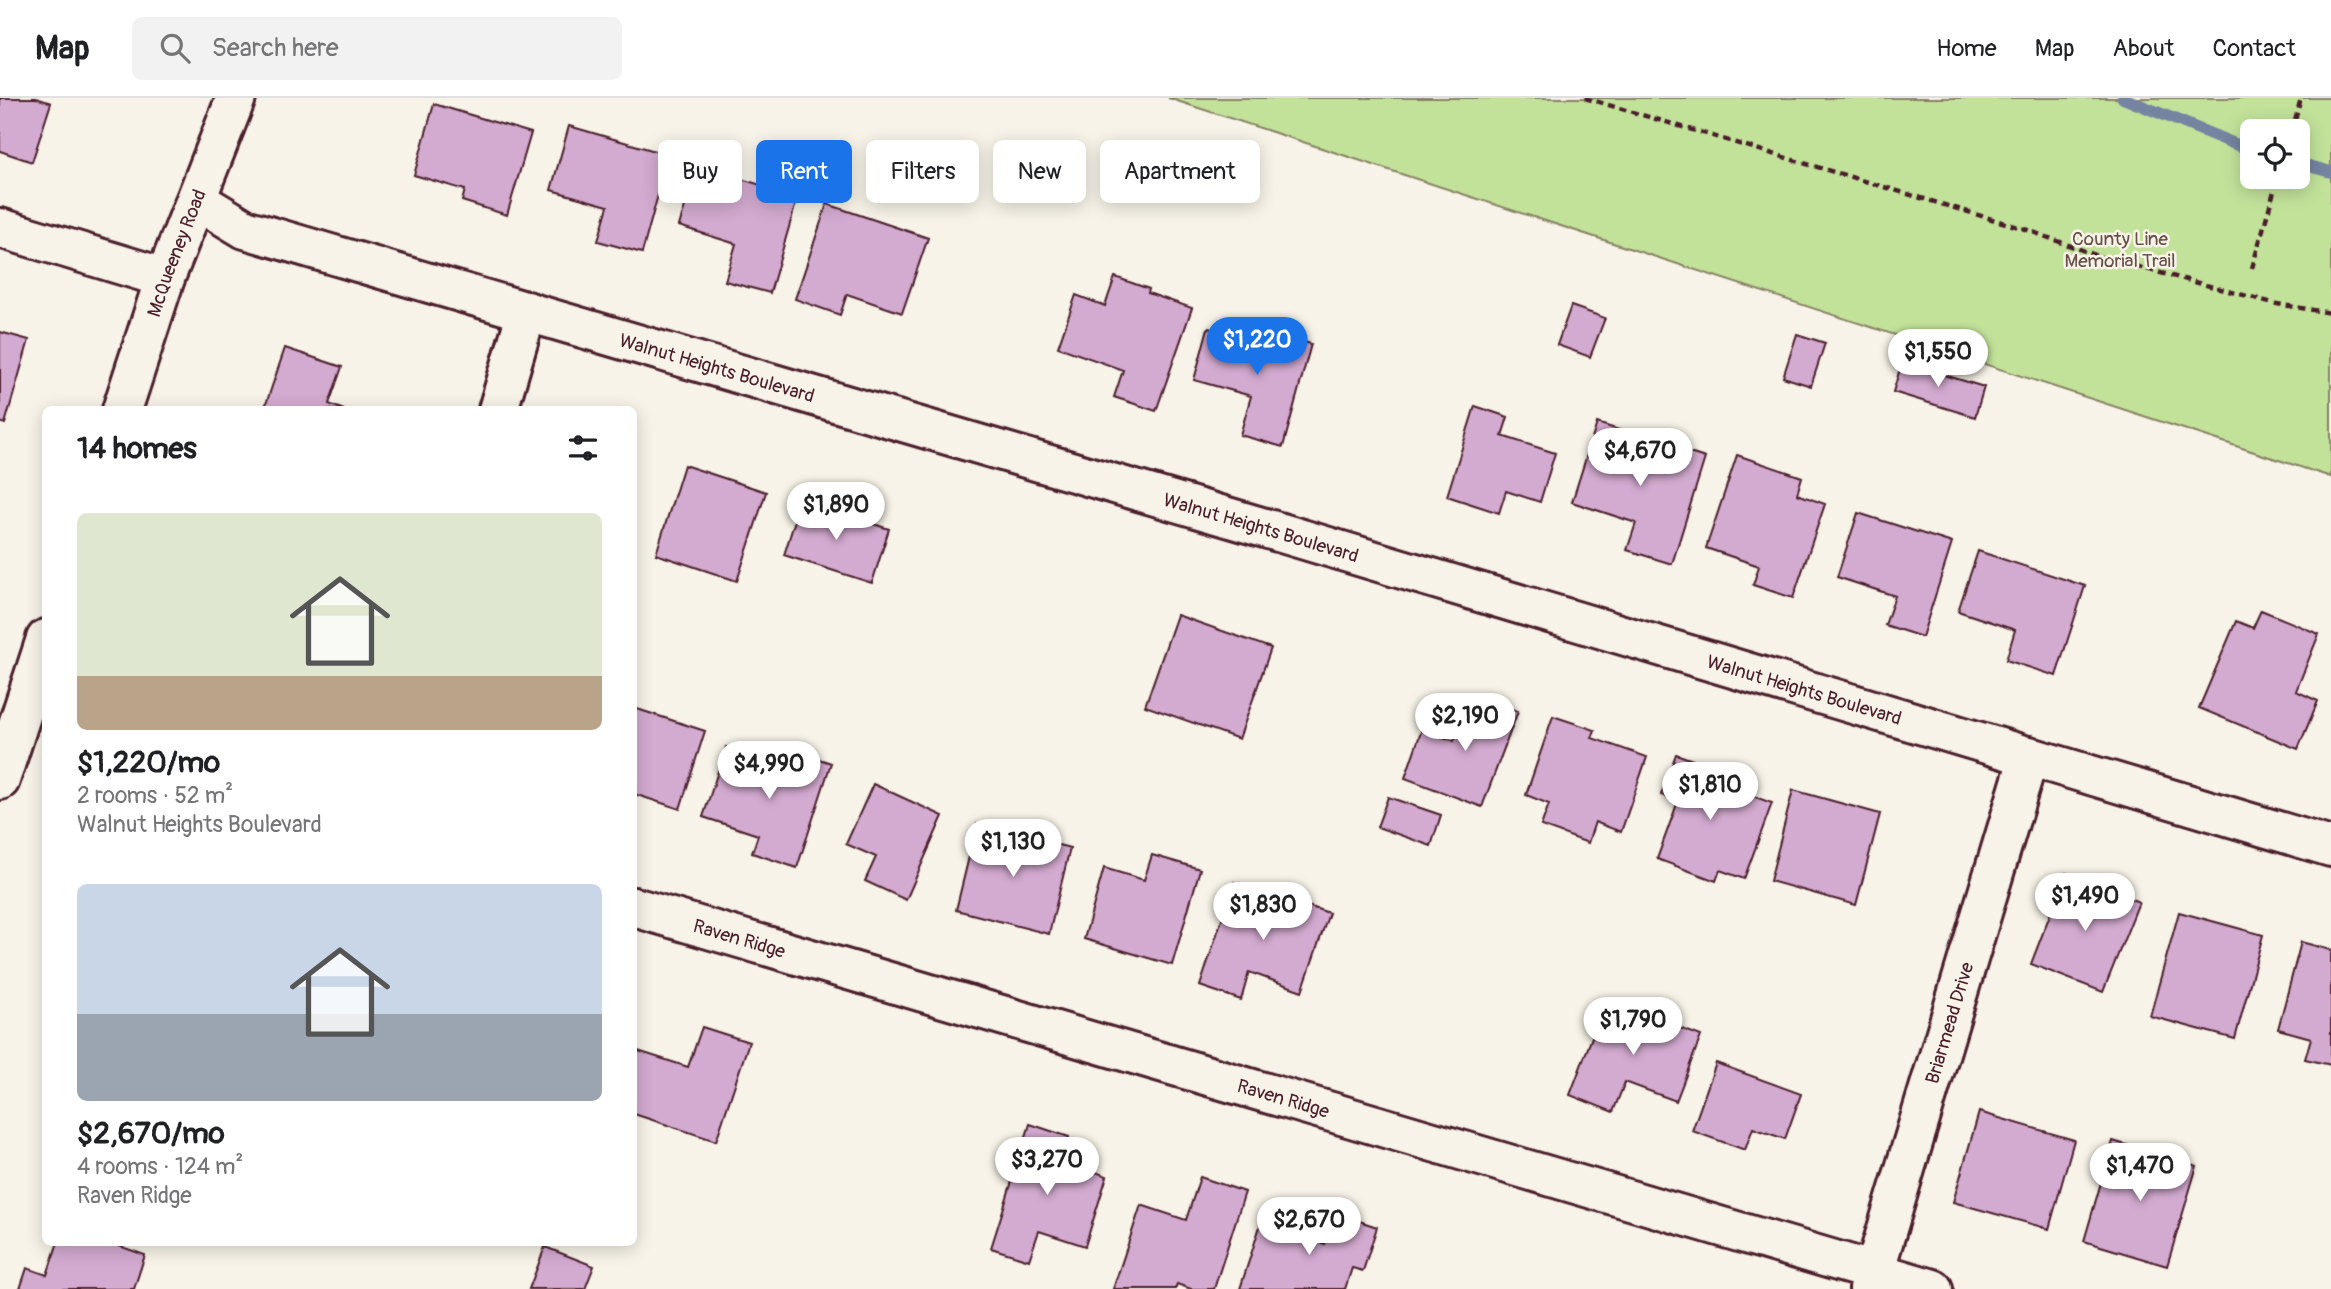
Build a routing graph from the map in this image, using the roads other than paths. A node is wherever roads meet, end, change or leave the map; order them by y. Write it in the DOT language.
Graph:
graph roads {
  1 [pos="236,98"];
  2 [pos="197,200"];
  3 [pos="0,228"];
  4 [pos="165,278"];
  5 [pos="527,311"];
  6 [pos="123,406"];
  7 [pos="499,406"];
  8 [pos="42,649"];
  9 [pos="6,735"];
  10 [pos="2029,756"];
  11 [pos="0,780"];
  12 [pos="2331,847"];
  13 [pos="637,909"];
  14 [pos="1871,1280"];
  15 [pos="1933,1289"];
  1 -- 2 [label="street, McQueeney Road"];
  2 -- 4 [label="street, McQueeney Road"];
  2 -- 5 [label="street, Walnut Heights Boulevard"];
  3 -- 4 [label="street"];
  4 -- 6 [label="street, McQueeney Road"];
  5 -- 7 [label="street"];
  5 -- 10 [label="street, Walnut Heights Boulevard"];
  8 -- 9 [label="street"];
  9 -- 11 [label="street"];
  10 -- 12 [label="street, Walnut Heights Boulevard"];
  10 -- 14 [label="street, Briarmead Drive"];
  13 -- 14 [label="street, Raven Ridge"];
  14 -- 15 [label="street, Raven Ridge"];
}
